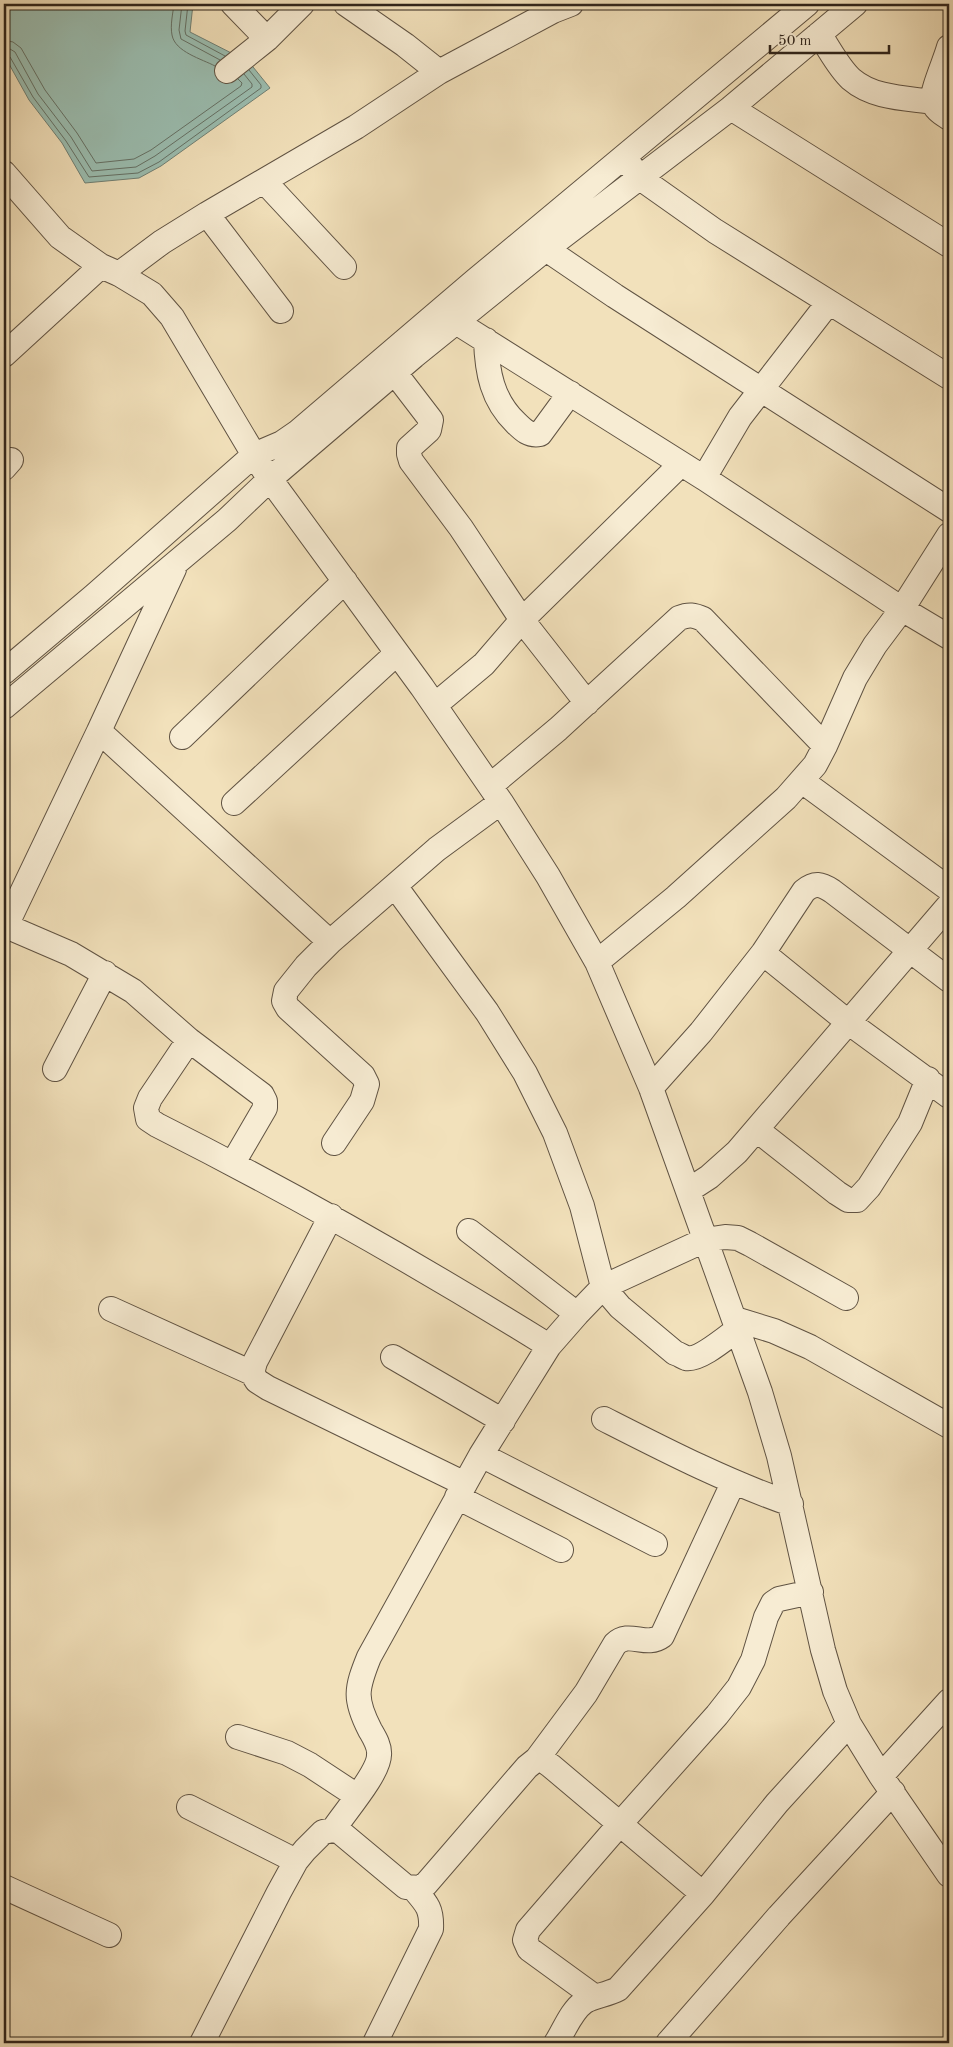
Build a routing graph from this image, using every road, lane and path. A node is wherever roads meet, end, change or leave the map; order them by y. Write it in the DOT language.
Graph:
graph roads {
  1 [pos="233,4"];
  2 [pos="302,4"];
  3 [pos="571,4"];
  4 [pos="807,4"];
  5 [pos="855,4"];
  6 [pos="360,7"];
  7 [pos="819,34"];
  8 [pos="267,39"];
  9 [pos="949,47"];
  10 [pos="228,71"];
  11 [pos="438,72"];
  12 [pos="731,108"];
  13 [pos="941,110"];
  14 [pos="625,158"];
  15 [pos="4,173"];
  16 [pos="640,178"];
  17 [pos="264,180"];
  18 [pos="207,214"];
  19 [pos="949,245"];
  20 [pos="546,249"];
  21 [pos="344,267"];
  22 [pos="110,270"];
  23 [pos="829,302"];
  24 [pos="281,311"];
  25 [pos="456,322"];
  26 [pos="486,340"];
  27 [pos="4,355"];
  28 [pos="395,372"];
  29 [pos="949,377"];
  30 [pos="761,388"];
  31 [pos="570,393"];
  32 [pos="254,455"];
  33 [pos="680,464"];
  34 [pos="704,478"];
  35 [pos="270,479"];
  36 [pos="949,510"];
  37 [pos="949,535"];
  38 [pos="177,562"];
  39 [pos="345,581"];
  40 [pos="94,596"];
  41 [pos="902,609"];
  42 [pos="112,616"];
  43 [pos="522,620"];
  44 [pos="949,637"];
  45 [pos="397,653"];
  46 [pos="4,672"];
  47 [pos="587,703"];
  48 [pos="434,705"];
  49 [pos="4,707"];
  50 [pos="99,731"];
  51 [pos="182,737"];
  52 [pos="825,746"];
  53 [pos="802,781"];
  54 [pos="496,794"];
  55 [pos="234,803"];
  56 [pos="395,886"];
  57 [pos="949,889"];
  58 [pos="949,905"];
  59 [pos="5,928"];
  60 [pos="330,942"];
  61 [pos="910,949"];
  62 [pos="763,953"];
  63 [pos="597,962"];
  64 [pos="105,973"];
  65 [pos="949,980"];
  66 [pos="848,1022"];
  67 [pos="189,1040"];
  68 [pos="54,1069"];
  69 [pos="928,1079"];
  70 [pos="651,1088"];
  71 [pos="949,1096"];
  72 [pos="756,1130"];
  73 [pos="334,1143"];
  74 [pos="233,1163"];
  75 [pos="689,1190"];
  76 [pos="331,1216"];
  77 [pos="470,1231"];
  78 [pos="705,1240"];
  79 [pos="603,1287"];
  80 [pos="846,1298"];
  81 [pos="110,1309"];
  82 [pos="577,1314"];
  83 [pos="736,1324"];
  84 [pos="549,1346"];
  85 [pos="393,1357"];
  86 [pos="252,1372"];
  87 [pos="604,1418"];
  88 [pos="503,1421"];
  89 [pos="949,1426"];
  90 [pos="481,1455"];
  91 [pos="733,1483"];
  92 [pos="461,1491"];
  93 [pos="790,1504"];
  94 [pos="655,1544"];
  95 [pos="561,1550"];
  96 [pos="811,1592"];
  97 [pos="949,1701"];
  98 [pos="849,1724"];
  99 [pos="238,1737"];
  100 [pos="537,1759"];
  101 [pos="887,1784"];
  102 [pos="357,1796"];
  103 [pos="189,1807"];
  104 [pos="620,1824"];
  105 [pos="333,1830"];
  106 [pos="296,1861"];
  107 [pos="949,1875"];
  108 [pos="4,1887"];
  109 [pos="414,1889"];
  110 [pos="703,1894"];
  111 [pos="109,1935"];
  112 [pos="595,1997"];
  113 [pos="202,2043"];
  114 [pos="376,2043"];
  115 [pos="556,2043"];
  116 [pos="668,2043"];
  1 -- 8 [label="street"];
  2 -- 8 [label="street"];
  3 -- 11 [label="street"];
  4 -- 14 [label="street"];
  5 -- 7 [label="street"];
  6 -- 11 [label="street"];
  7 -- 12 [label="street"];
  7 -- 13 [label="street"];
  8 -- 10 [label="street"];
  9 -- 13 [label="street"];
  11 -- 17 [label="street"];
  12 -- 16 [label="street"];
  12 -- 19 [label="street"];
  14 -- 16 [label="street"];
  14 -- 32 [label="street"];
  15 -- 22 [label="street"];
  16 -- 20 [label="street"];
  16 -- 23 [label="street"];
  17 -- 18 [label="street"];
  17 -- 21 [label="street"];
  18 -- 22 [label="street"];
  18 -- 24 [label="street"];
  20 -- 25 [label="street"];
  20 -- 30 [label="street"];
  22 -- 27 [label="street"];
  22 -- 32 [label="street"];
  23 -- 29 [label="street"];
  23 -- 30 [label="street"];
  25 -- 26 [label="street"];
  25 -- 28 [label="street"];
  26 -- 31 [label="street"];
  26 -- 31 [label="street"];
  28 -- 35 [label="street"];
  28 -- 43 [label="street"];
  30 -- 34 [label="street"];
  30 -- 36 [label="street"];
  31 -- 33 [label="street"];
  32 -- 35 [label="street"];
  32 -- 40 [label="street"];
  33 -- 34 [label="street"];
  33 -- 43 [label="street"];
  34 -- 41 [label="street"];
  35 -- 38 [label="street"];
  35 -- 39 [label="street"];
  37 -- 41 [label="street"];
  38 -- 42 [label="street"];
  38 -- 50 [label="street"];
  39 -- 45 [label="street"];
  39 -- 51 [label="street"];
  40 -- 42 [label="street"];
  40 -- 46 [label="street"];
  41 -- 44 [label="street"];
  41 -- 52 [label="street"];
  42 -- 49 [label="street"];
  43 -- 47 [label="street"];
  43 -- 48 [label="street"];
  45 -- 48 [label="street"];
  45 -- 55 [label="street"];
  47 -- 52 [label="street"];
  47 -- 54 [label="street"];
  48 -- 54 [label="street"];
  50 -- 59 [label="street"];
  50 -- 60 [label="street"];
  52 -- 53 [label="street"];
  53 -- 57 [label="street"];
  53 -- 63 [label="street"];
  54 -- 56 [label="street"];
  54 -- 63 [label="street"];
  56 -- 60 [label="street"];
  56 -- 79 [label="street"];
  58 -- 61 [label="street"];
  59 -- 64 [label="street"];
  60 -- 73 [label="street"];
  61 -- 62 [label="street"];
  61 -- 65 [label="street"];
  61 -- 66 [label="street"];
  62 -- 66 [label="street"];
  62 -- 70 [label="street"];
  63 -- 70 [label="street"];
  64 -- 67 [label="street"];
  64 -- 68 [label="street"];
  66 -- 69 [label="street"];
  66 -- 72 [label="street"];
  67 -- 74 [label="street"];
  67 -- 74 [label="street"];
  69 -- 71 [label="street"];
  69 -- 72 [label="street"];
  70 -- 75 [label="street"];
  72 -- 75 [label="street"];
  74 -- 76 [label="street"];
  75 -- 78 [label="street"];
  76 -- 84 [label="street"];
  76 -- 86 [label="street"];
  77 -- 82 [label="street"];
  78 -- 79 [label="street"];
  78 -- 80 [label="street"];
  78 -- 83 [label="street"];
  79 -- 82 [label="street"];
  79 -- 83 [label="street"];
  81 -- 86 [label="street"];
  82 -- 84 [label="street"];
  83 -- 89 [label="street"];
  83 -- 93 [label="street"];
  84 -- 88 [label="street"];
  85 -- 88 [label="street"];
  86 -- 92 [label="street"];
  87 -- 91 [label="street"];
  88 -- 90 [label="street"];
  90 -- 92 [label="street"];
  90 -- 94 [label="street"];
  91 -- 93 [label="street"];
  91 -- 100 [label="street"];
  92 -- 95 [label="street"];
  92 -- 102 [label="street"];
  93 -- 96 [label="street"];
  96 -- 98 [label="street"];
  96 -- 104 [label="street"];
  97 -- 101 [label="street"];
  98 -- 101 [label="street"];
  98 -- 110 [label="street"];
  99 -- 102 [label="street"];
  100 -- 104 [label="street"];
  100 -- 109 [label="street"];
  101 -- 107 [label="street"];
  101 -- 116 [label="street"];
  102 -- 105 [label="street"];
  103 -- 106 [label="street"];
  104 -- 110 [label="street"];
  104 -- 112 [label="street"];
  105 -- 106 [label="street"];
  105 -- 109 [label="street"];
  106 -- 113 [label="street"];
  108 -- 111 [label="street"];
  109 -- 114 [label="street"];
  110 -- 112 [label="street"];
  112 -- 115 [label="street"];
}
